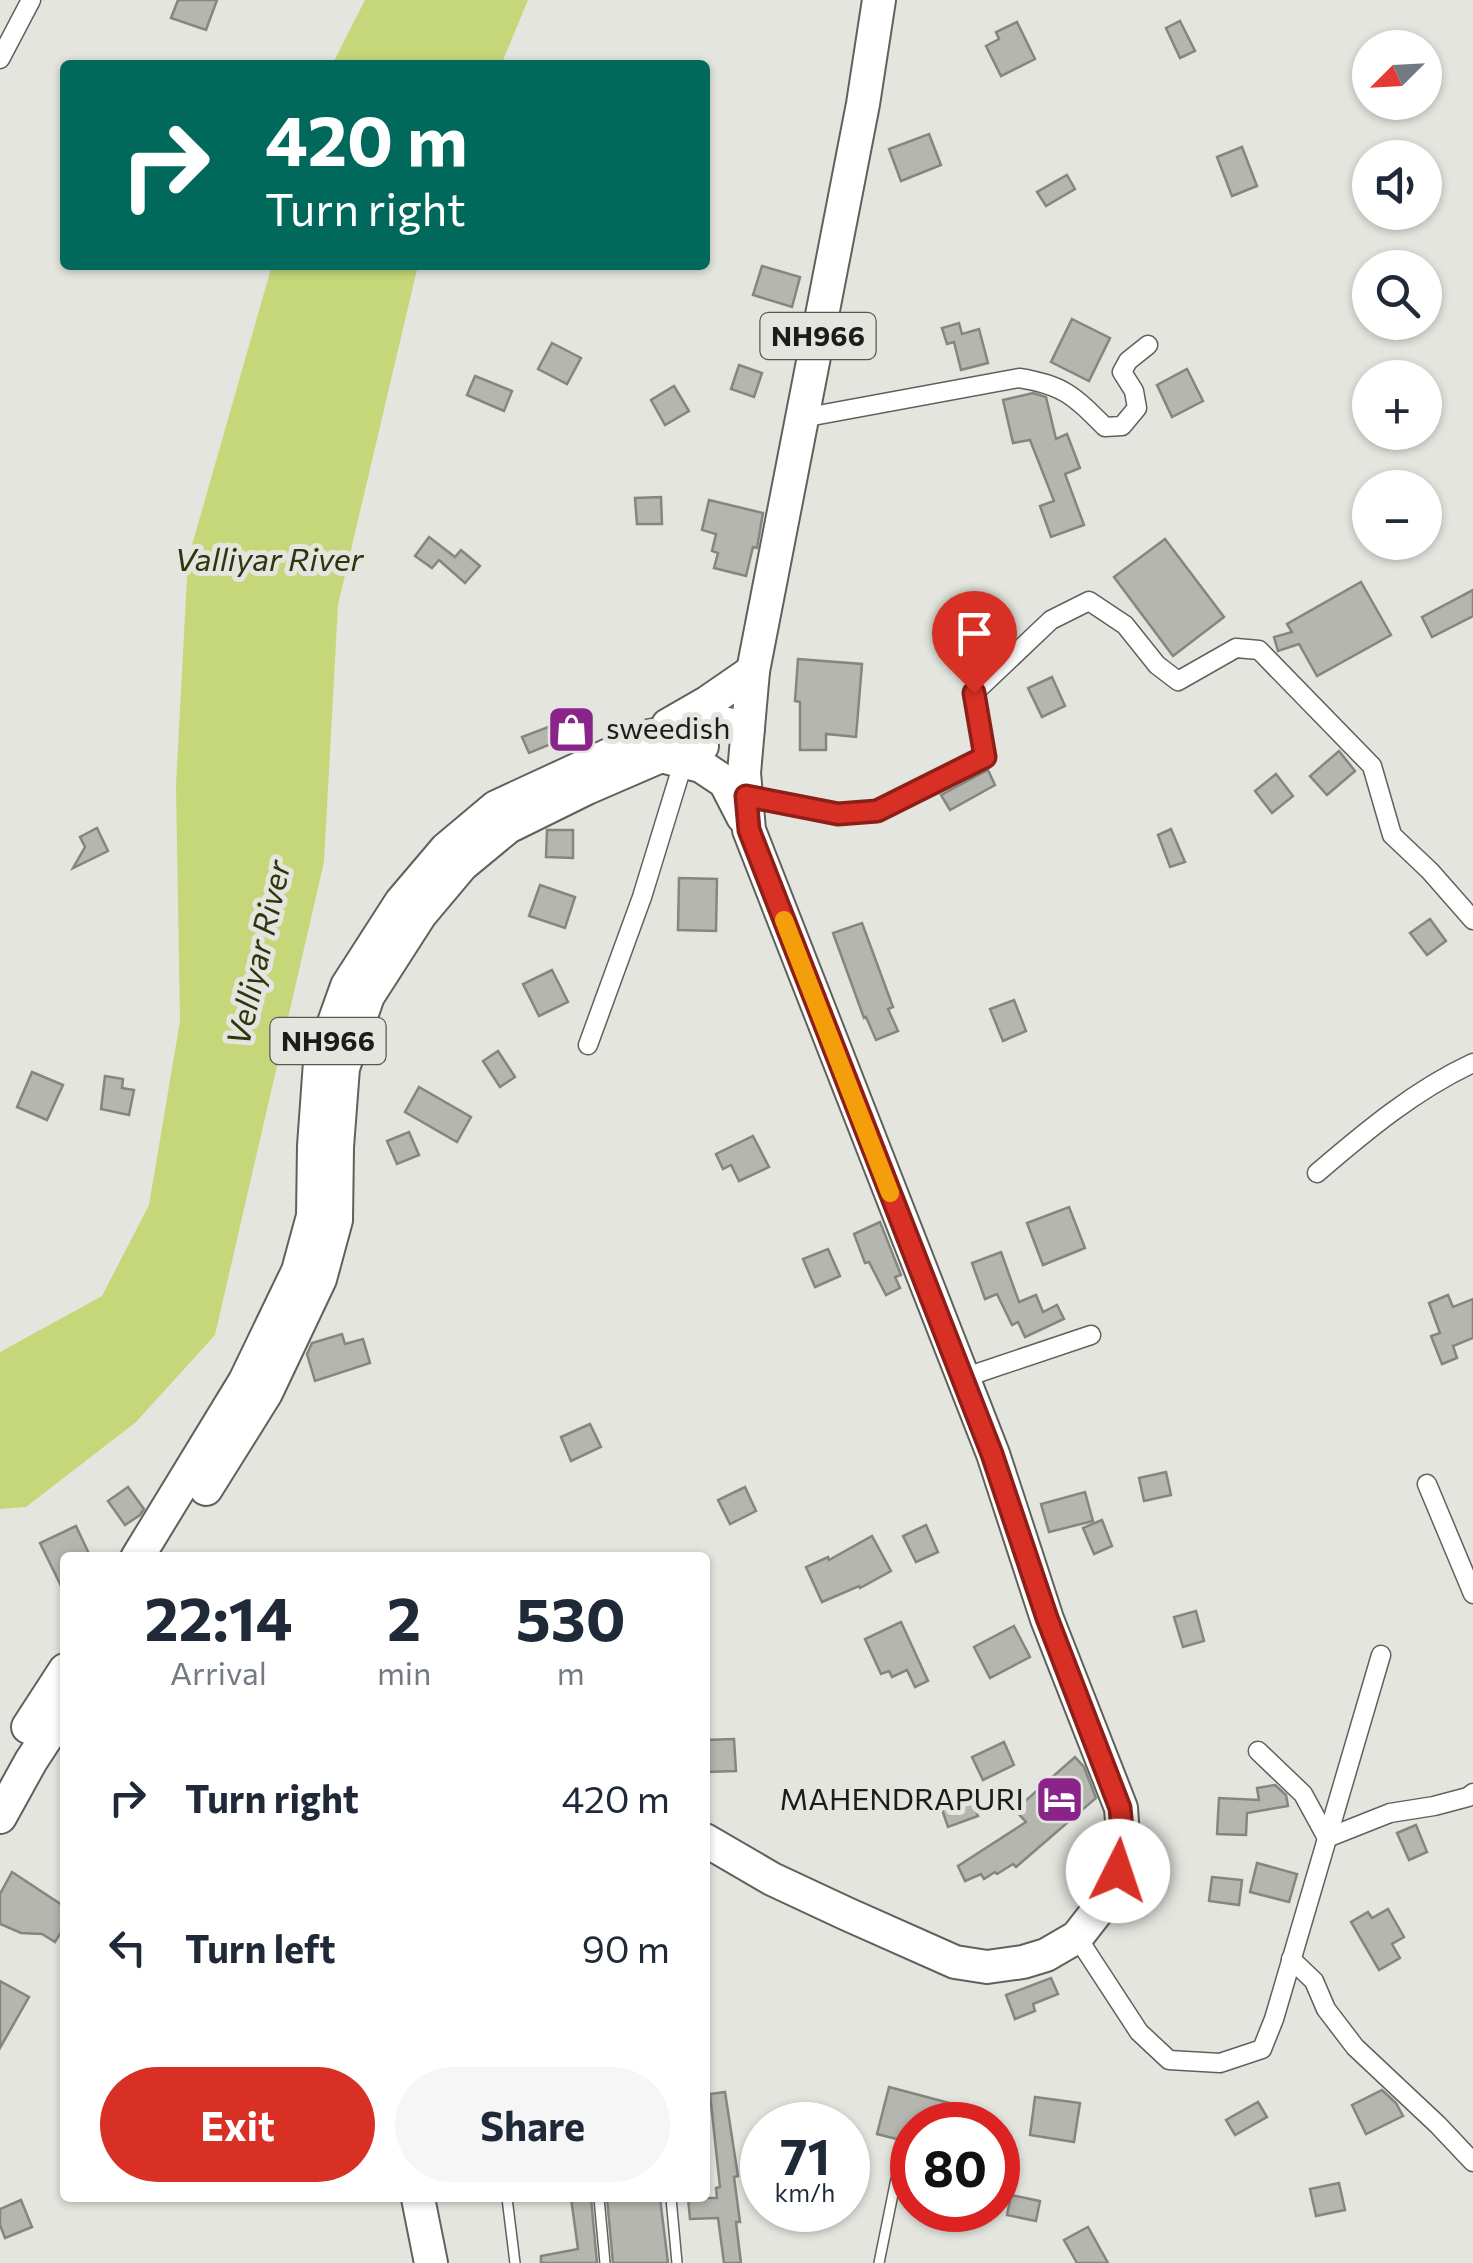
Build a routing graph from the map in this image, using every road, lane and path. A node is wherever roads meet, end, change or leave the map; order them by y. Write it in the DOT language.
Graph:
graph roads {
  1 [pos="31,0"];
  2 [pos="880,0"];
  3 [pos="0,58"];
  4 [pos="1148,346"];
  5 [pos="802,418"];
  6 [pos="753,671"];
  7 [pos="747,738"];
  8 [pos="665,751"];
  9 [pos="746,796"];
  10 [pos="749,830"];
  11 [pos="1473,920"];
  12 [pos="588,1044"];
  13 [pos="1473,1063"];
  14 [pos="1317,1173"];
  15 [pos="1091,1336"];
  16 [pos="962,1378"];
  17 [pos="1427,1484"];
  18 [pos="141,1552"];
  19 [pos="166,1552"];
  20 [pos="1473,1594"];
  21 [pos="1381,1655"];
  22 [pos="60,1678"];
  23 [pos="60,1717"];
  24 [pos="1258,1751"];
  25 [pos="0,1774"];
  26 [pos="1473,1793"];
  27 [pos="0,1818"];
  28 [pos="1327,1838"];
  29 [pos="710,1843"];
  30 [pos="1077,1937"];
  31 [pos="1292,1959"];
  32 [pos="1473,2162"];
  33 [pos="419,2202"];
  34 [pos="507,2202"];
  35 [pos="599,2202"];
  36 [pos="671,2202"];
  37 [pos="890,2209"];
  38 [pos="431,2263"];
  39 [pos="515,2263"];
  40 [pos="605,2263"];
  41 [pos="676,2263"];
  42 [pos="879,2263"];
  1 -- 3 [label="street"];
  2 -- 5 [label="highway, NH966"];
  4 -- 5 [label="street"];
  5 -- 6 [label="highway, NH966"];
  6 -- 7 [label="highway"];
  6 -- 8 [label="highway, NH966"];
  7 -- 8 [label="highway, NH966"];
  7 -- 9 [label="highway"];
  8 -- 10 [label="highway"];
  8 -- 12 [label="street"];
  8 -- 18 [label="highway, NH966"];
  8 -- 19 [label="highway, NH966"];
  9 -- 10 [label="highway"];
  9 -- 11 [label="street"];
  10 -- 16 [label="highway"];
  13 -- 14 [label="street"];
  15 -- 16 [label="street"];
  16 -- 30 [label="highway"];
  17 -- 20 [label="street"];
  21 -- 28 [label="street"];
  22 -- 25 [label="highway"];
  23 -- 27 [label="highway"];
  24 -- 28 [label="street"];
  26 -- 28 [label="street"];
  28 -- 31 [label="street"];
  29 -- 30 [label="highway"];
  30 -- 31 [label="street"];
  31 -- 32 [label="street"];
  33 -- 38 [label="highway"];
  34 -- 39 [label="lane"];
  35 -- 40 [label="lane"];
  36 -- 41 [label="lane"];
  37 -- 42 [label="lane"];
}
